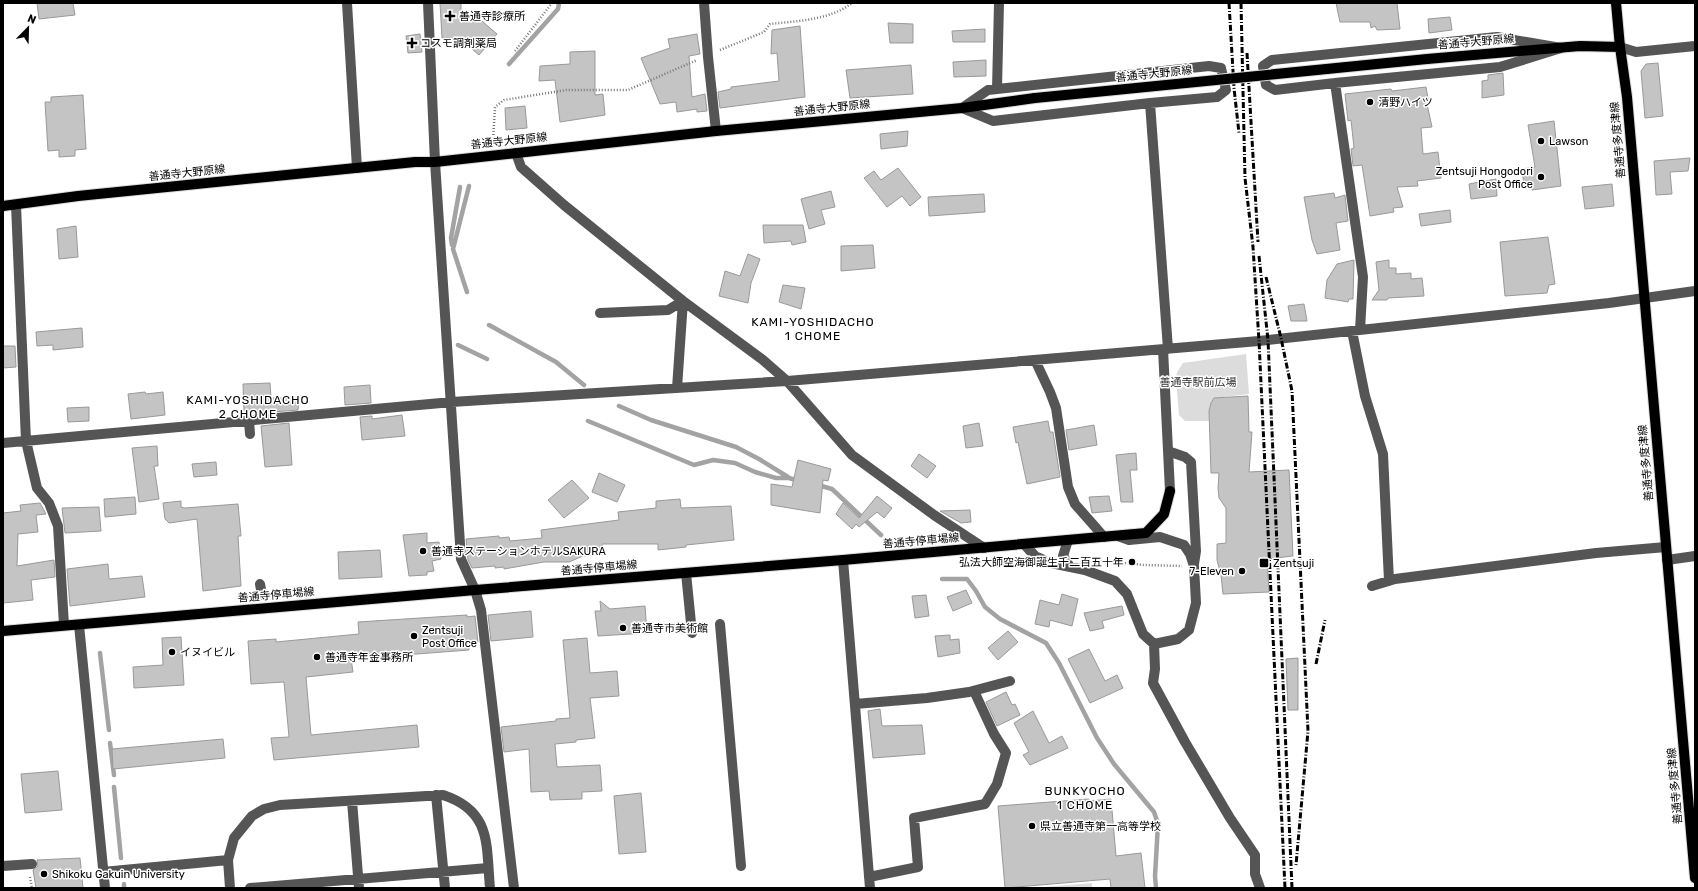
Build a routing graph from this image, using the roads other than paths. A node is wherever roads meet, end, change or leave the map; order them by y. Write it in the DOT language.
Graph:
graph roads {
  1 [pos="347,3"];
  2 [pos="428,3"];
  3 [pos="704,3"];
  4 [pos="998,3"];
  5 [pos="1616,3"];
  6 [pos="1695,46"];
  7 [pos="1620,47"];
  8 [pos="1561,48"];
  9 [pos="1336,83"];
  10 [pos="997,89"];
  11 [pos="1150,103"];
  12 [pos="962,108"];
  13 [pos="716,131"];
  14 [pos="516,153"];
  15 [pos="435,162"];
  16 [pos="357,168"];
  17 [pos="16,205"];
  18 [pos="3,206"];
  19 [pos="1695,291"];
  20 [pos="1644,299"];
  21 [pos="683,301"];
  22 [pos="600,313"];
  23 [pos="1356,330"];
  24 [pos="1165,349"];
  25 [pos="1036,360"];
  26 [pos="787,381"];
  27 [pos="677,388"];
  28 [pos="452,402"];
  29 [pos="249,421"];
  30 [pos="250,434"];
  31 [pos="26,441"];
  32 [pos="3,443"];
  33 [pos="1168,451"];
  34 [pos="1170,491"];
  35 [pos="1118,536"];
  36 [pos="1104,537"];
  37 [pos="1068,540"];
  38 [pos="1024,544"];
  39 [pos="1666,547"];
  40 [pos="984,548"];
  41 [pos="1695,556"];
  42 [pos="843,560"];
  43 [pos="1667,560"];
  44 [pos="1189,566"];
  45 [pos="1070,567"];
  46 [pos="686,573"];
  47 [pos="1389,581"];
  48 [pos="260,584"];
  49 [pos="1372,586"];
  50 [pos="475,590"];
  51 [pos="262,595"];
  52 [pos="720,624"];
  53 [pos="64,625"];
  54 [pos="79,625"];
  55 [pos="3,631"];
  56 [pos="692,633"];
  57 [pos="1154,644"];
  58 [pos="1010,681"];
  59 [pos="974,691"];
  60 [pos="855,704"];
  61 [pos="436,795"];
  62 [pos="352,801"];
  63 [pos="228,860"];
  64 [pos="32,864"];
  65 [pos="3,866"];
  66 [pos="741,866"];
  67 [pos="488,868"];
  68 [pos="103,872"];
  69 [pos="443,872"];
  70 [pos="870,877"];
  71 [pos="1695,878"];
  72 [pos="358,884"];
  73 [pos="300,886"];
  74 [pos="105,888"];
  75 [pos="230,888"];
  76 [pos="250,888"];
  77 [pos="263,888"];
  78 [pos="445,888"];
  79 [pos="490,888"];
  80 [pos="514,888"];
  81 [pos="870,888"];
  82 [pos="1260,888"];
  1 -- 16 [label="street"];
  2 -- 15 [label="street"];
  3 -- 13 [label="street"];
  4 -- 10 [label="street"];
  5 -- 7 [label="main road"];
  6 -- 7 [label="street"];
  7 -- 8 [label="main road, 善通寺大野原線"];
  7 -- 20 [label="main road, 善通寺多度津線"];
  8 -- 9 [label="street"];
  8 -- 9 [label="street"];
  8 -- 12 [label="main road, 善通寺大野原線, bridge"];
  9 -- 23 [label="street"];
  10 -- 11 [label="street"];
  10 -- 12 [label="street"];
  11 -- 12 [label="street"];
  11 -- 24 [label="street"];
  12 -- 13 [label="main road, 善通寺大野原線"];
  13 -- 14 [label="main road, 善通寺大野原線"];
  14 -- 15 [label="main road, 善通寺大野原線"];
  14 -- 21 [label="street"];
  15 -- 16 [label="main road, 善通寺大野原線"];
  15 -- 28 [label="street"];
  16 -- 17 [label="main road, 善通寺大野原線"];
  17 -- 18 [label="main road, 善通寺大野原線"];
  17 -- 31 [label="street"];
  19 -- 20 [label="street"];
  20 -- 23 [label="street"];
  20 -- 39 [label="main road, 善通寺多度津線"];
  21 -- 22 [label="street"];
  21 -- 26 [label="street"];
  21 -- 27 [label="street"];
  23 -- 24 [label="street"];
  23 -- 47 [label="street"];
  24 -- 25 [label="street"];
  24 -- 33 [label="street"];
  25 -- 26 [label="street"];
  25 -- 36 [label="street"];
  26 -- 27 [label="street"];
  26 -- 40 [label="street"];
  27 -- 28 [label="street"];
  28 -- 29 [label="street"];
  28 -- 50 [label="street"];
  29 -- 30 [label="street"];
  29 -- 31 [label="street"];
  31 -- 32 [label="street"];
  31 -- 53 [label="street"];
  33 -- 34 [label="street"];
  33 -- 44 [label="street"];
  34 -- 35 [label="main road, 善通寺停車場線"];
  35 -- 36 [label="main road, 善通寺停車場線"];
  35 -- 44 [label="street"];
  36 -- 37 [label="main road, 善通寺停車場線"];
  37 -- 38 [label="main road, 善通寺停車場線"];
  37 -- 45 [label="street"];
  38 -- 40 [label="main road, 善通寺停車場線"];
  38 -- 45 [label="street"];
  39 -- 43 [label="main road, 善通寺多度津線"];
  39 -- 47 [label="street"];
  40 -- 42 [label="main road, 善通寺停車場線"];
  41 -- 43 [label="street"];
  42 -- 46 [label="main road, 善通寺停車場線"];
  42 -- 60 [label="street"];
  43 -- 71 [label="main road, 善通寺多度津線"];
  44 -- 57 [label="street"];
  45 -- 57 [label="street"];
  46 -- 50 [label="main road, 善通寺停車場線"];
  46 -- 56 [label="street"];
  47 -- 49 [label="street"];
  48 -- 51 [label="street"];
  50 -- 54 [label="main road, 善通寺停車場線"];
  50 -- 80 [label="street"];
  52 -- 66 [label="street"];
  53 -- 54 [label="main road, 善通寺停車場線"];
  53 -- 55 [label="main road, 善通寺停車場線"];
  54 -- 68 [label="street"];
  57 -- 82 [label="street"];
  58 -- 59 [label="street"];
  59 -- 60 [label="street"];
  59 -- 70 [label="street"];
  60 -- 70 [label="street"];
  61 -- 62 [label="street"];
  61 -- 67 [label="street"];
  61 -- 69 [label="street"];
  62 -- 63 [label="street"];
  62 -- 72 [label="street"];
  63 -- 68 [label="street"];
  63 -- 75 [label="street"];
  64 -- 65 [label="street"];
  67 -- 69 [label="street"];
  67 -- 79 [label="street"];
  68 -- 74 [label="street"];
  69 -- 72 [label="street"];
  69 -- 78 [label="street"];
  70 -- 81 [label="street"];
  72 -- 73 [label="street"];
  73 -- 77 [label="street"];
  76 -- 77 [label="street"];
}
